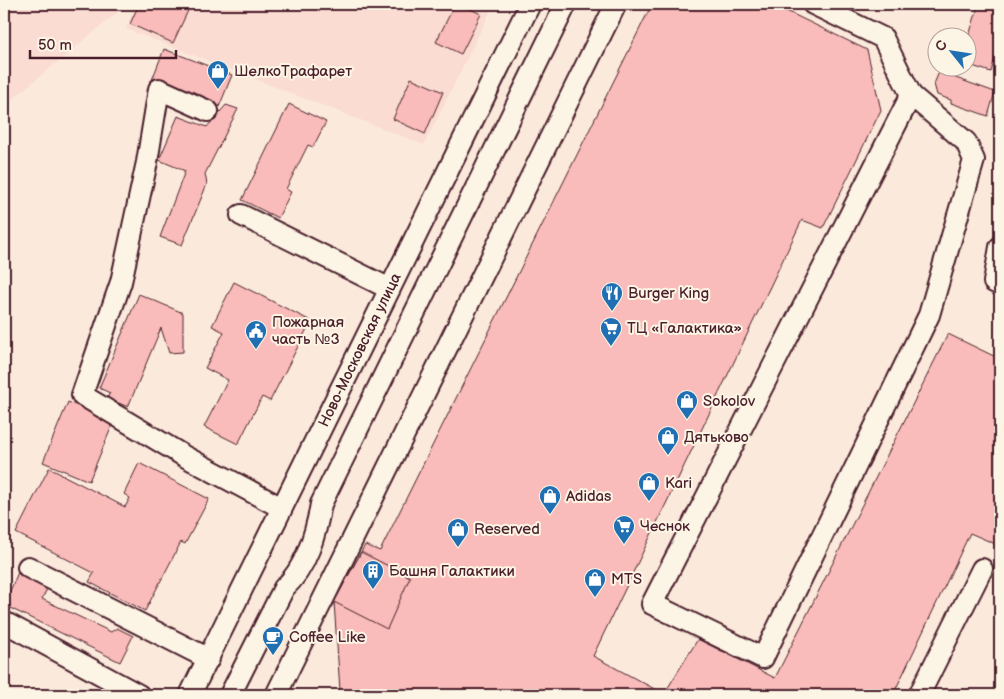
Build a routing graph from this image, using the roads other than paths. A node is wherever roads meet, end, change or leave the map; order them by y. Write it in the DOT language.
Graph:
graph roads {
  1 [pos="530,4"];
  2 [pos="566,4"];
  3 [pos="616,4"];
  4 [pos="813,4"];
  5 [pos="911,95"];
  6 [pos="208,111"];
  7 [pos="241,215"];
  8 [pos="1000,247"];
  9 [pos="1000,285"];
  10 [pos="390,289"];
  11 [pos="282,508"];
  12 [pos="28,567"];
  13 [pos="982,569"];
  14 [pos="4,622"];
  15 [pos="209,658"];
  16 [pos="139,695"];
  17 [pos="190,695"];
  18 [pos="230,695"];
  19 [pos="276,695"];
  20 [pos="919,695"];
  1 -- 10 [label="street, Ново-Московская улица"];
  2 -- 18 [label="street"];
  3 -- 19 [label="street"];
  4 -- 5 [label="street"];
  5 -- 5 [label="street"];
  6 -- 11 [label="street"];
  7 -- 10 [label="street"];
  8 -- 9 [label="street"];
  10 -- 11 [label="street, Ново-Московская улица"];
  11 -- 15 [label="street, Ново-Московская улица"];
  12 -- 15 [label="street"];
  13 -- 20 [label="street"];
  14 -- 16 [label="street"];
  15 -- 17 [label="street, Ново-Московская улица"];
}
